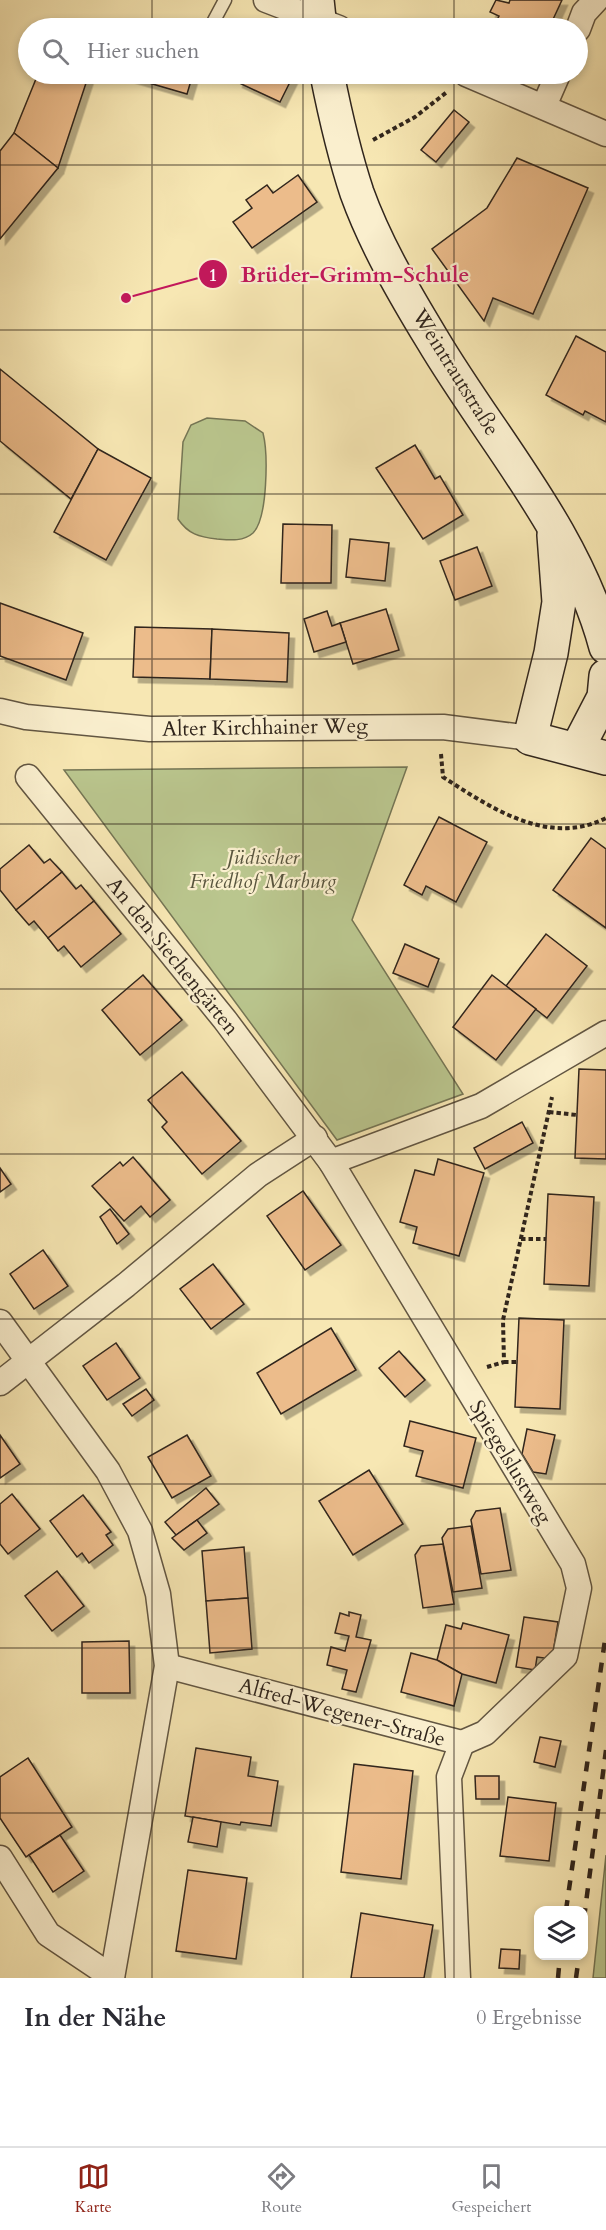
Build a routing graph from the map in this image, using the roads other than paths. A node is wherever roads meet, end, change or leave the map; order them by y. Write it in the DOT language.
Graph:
graph roads {
  1 [pos="225,0"];
  2 [pos="267,0"];
  3 [pos="596,0"];
  4 [pos="215,18"];
  5 [pos="318,18"];
  6 [pos="582,18"];
  7 [pos="329,84"];
  8 [pos="472,84"];
  9 [pos="554,84"];
  10 [pos="544,106"];
  11 [pos="606,134"];
  12 [pos="554,527"];
  13 [pos="606,647"];
  14 [pos="606,676"];
  15 [pos="0,711"];
  16 [pos="530,738"];
  17 [pos="591,753"];
  18 [pos="28,777"];
  19 [pos="606,1033"];
  20 [pos="315,1138"];
  21 [pos="331,1162"];
  22 [pos="0,1322"];
  23 [pos="29,1363"];
  24 [pos="0,1383"];
  25 [pos="167,1666"];
  26 [pos="462,1743"];
  27 [pos="0,1858"];
  28 [pos="112,1978"];
  29 [pos="458,1978"];
  1 -- 4 [label="lane"];
  2 -- 5 [label="street"];
  3 -- 6 [label="street"];
  7 -- 12 [label="main road, Weintrautstraße"];
  8 -- 10 [label="street"];
  9 -- 10 [label="street"];
  10 -- 11 [label="street"];
  12 -- 13 [label="main road, Weintrautstraße"];
  12 -- 16 [label="main road, Weintrautstraße"];
  14 -- 17 [label="main road"];
  15 -- 16 [label="street, Alter Kirchhainer Weg"];
  16 -- 17 [label="main road"];
  18 -- 20 [label="street, An den Siechengärten"];
  19 -- 21 [label="street"];
  20 -- 21 [label="street, Spiegelslustweg"];
  20 -- 23 [label="street"];
  21 -- 26 [label="street, Spiegelslustweg"];
  22 -- 23 [label="street"];
  23 -- 24 [label="street"];
  23 -- 25 [label="street"];
  25 -- 26 [label="street, Alfred-Wegener-Straße"];
  25 -- 28 [label="street"];
  26 -- 29 [label="street, Alfred-Wegener-Straße"];
  27 -- 28 [label="street"];
}
